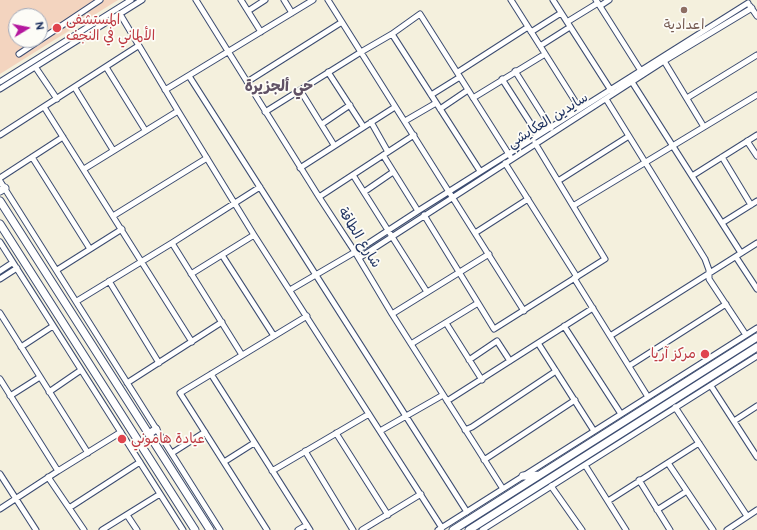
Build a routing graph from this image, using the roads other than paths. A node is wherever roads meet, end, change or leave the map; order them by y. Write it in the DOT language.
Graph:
graph roads {
  1 [pos="100,0"];
  2 [pos="131,0"];
  3 [pos="142,0"];
  4 [pos="196,0"];
  5 [pos="241,0"];
  6 [pos="265,0"];
  7 [pos="284,0"];
  8 [pos="312,0"];
  9 [pos="328,0"];
  10 [pos="511,0"];
  11 [pos="553,0"];
  12 [pos="609,0"];
  13 [pos="747,1"];
  14 [pos="598,3"];
  15 [pos="752,8"];
  16 [pos="248,11"];
  17 [pos="292,13"];
  18 [pos="561,13"];
  19 [pos="120,14"];
  20 [pos="757,16"];
  21 [pos="342,22"];
  22 [pos="567,22"];
  23 [pos="570,27"];
  24 [pos="530,29"];
  25 [pos="262,32"];
  26 [pos="392,34"];
  27 [pos="138,46"];
  28 [pos="540,46"];
  29 [pos="228,51"];
  30 [pos="361,52"];
  31 [pos="19,54"];
  32 [pos="545,54"];
  33 [pos="757,55"];
  34 [pos="664,61"];
  35 [pos="106,67"];
  36 [pos="36,68"];
  37 [pos="515,71"];
  38 [pos="641,71"];
  39 [pos="328,72"];
  40 [pos="459,74"];
  41 [pos="189,76"];
  42 [pos="502,79"];
  43 [pos="0,82"];
  44 [pos="247,82"];
  45 [pos="632,82"];
  46 [pos="75,88"];
  47 [pos="0,89"];
  48 [pos="165,90"];
  49 [pos="300,90"];
  50 [pos="468,90"];
  51 [pos="612,92"];
  52 [pos="431,95"];
  53 [pos="757,95"];
  54 [pos="473,98"];
  55 [pos="687,98"];
  56 [pos="57,99"];
  57 [pos="606,99"];
  58 [pos="436,103"];
  59 [pos="350,106"];
  60 [pos="44,107"];
  61 [pos="395,107"];
  62 [pos="440,109"];
  63 [pos="580,109"];
  64 [pos="178,111"];
  65 [pos="266,112"];
  66 [pos="573,117"];
  67 [pos="405,121"];
  68 [pos="371,122"];
  69 [pos="322,124"];
  70 [pos="363,126"];
  71 [pos="704,127"];
  72 [pos="551,128"];
  73 [pos="146,130"];
  74 [pos="0,135"];
  75 [pos="414,135"];
  76 [pos="757,135"];
  77 [pos="538,136"];
  78 [pos="629,136"];
  79 [pos="63,137"];
  80 [pos="747,141"];
  81 [pos="535,143"];
  82 [pos="334,145"];
  83 [pos="673,145"];
  84 [pos="113,150"];
  85 [pos="388,152"];
  86 [pos="383,155"];
  87 [pos="510,156"];
  88 [pos="757,156"];
  89 [pos="32,157"];
  90 [pos="722,157"];
  91 [pos="207,158"];
  92 [pos="645,162"];
  93 [pos="505,163"];
  94 [pos="300,168"];
  95 [pos="84,169"];
  96 [pos="393,172"];
  97 [pos="480,172"];
  98 [pos="353,175"];
  99 [pos="692,176"];
  100 [pos="0,179"];
  101 [pos="558,181"];
  102 [pos="260,187"];
  103 [pos="2,189"];
  104 [pos="449,191"];
  105 [pos="364,192"];
  106 [pos="319,197"];
  107 [pos="453,197"];
  108 [pos="528,199"];
  109 [pos="0,201"];
  110 [pos="757,201"];
  111 [pos="235,203"];
  112 [pos="751,205"];
  113 [pos="573,206"];
  114 [pos="418,210"];
  115 [pos="424,215"];
  116 [pos="113,216"];
  117 [pos="722,223"];
  118 [pos="0,224"];
  119 [pos="16,227"];
  120 [pos="122,229"];
  121 [pos="388,230"];
  122 [pos="475,233"];
  123 [pos="7,234"];
  124 [pos="254,235"];
  125 [pos="392,236"];
  126 [pos="0,242"];
  127 [pos="172,243"];
  128 [pos="757,244"];
  129 [pos="90,249"];
  130 [pos="355,252"];
  131 [pos="33,253"];
  132 [pos="488,254"];
  133 [pos="741,254"];
  134 [pos="222,255"];
  135 [pos="736,257"];
  136 [pos="359,258"];
  137 [pos="23,261"];
  138 [pos="142,261"];
  139 [pos="12,263"];
  140 [pos="16,268"];
  141 [pos="57,270"];
  142 [pos="0,271"];
  143 [pos="459,272"];
  144 [pos="191,274"];
  145 [pos="316,274"];
  146 [pos="708,275"];
  147 [pos="576,278"];
  148 [pos="0,279"];
  149 [pos="109,281"];
  150 [pos="757,289"];
  151 [pos="42,290"];
  152 [pos="290,290"];
  153 [pos="427,292"];
  154 [pos="34,296"];
  155 [pos="76,301"];
  156 [pos="478,303"];
  157 [pos="726,304"];
  158 [pos="593,308"];
  159 [pos="524,311"];
  160 [pos="0,313"];
  161 [pos="392,314"];
  162 [pos="307,316"];
  163 [pos="222,322"];
  164 [pos="6,323"];
  165 [pos="446,323"];
  166 [pos="0,326"];
  167 [pos="53,326"];
  168 [pos="564,326"];
  169 [pos="757,328"];
  170 [pos="746,334"];
  171 [pos="274,336"];
  172 [pos="610,336"];
  173 [pos="757,337"];
  174 [pos="192,342"];
  175 [pos="538,343"];
  176 [pos="411,344"];
  177 [pos="757,346"];
  178 [pos="21,347"];
  179 [pos="242,355"];
  180 [pos="757,356"];
  181 [pos="469,360"];
  182 [pos="510,362"];
  183 [pos="159,363"];
  184 [pos="629,366"];
  185 [pos="81,370"];
  186 [pos="556,371"];
  187 [pos="211,374"];
  188 [pos="40,377"];
  189 [pos="0,380"];
  190 [pos="482,380"];
  191 [pos="127,383"];
  192 [pos="711,386"];
  193 [pos="676,389"];
  194 [pos="49,392"];
  195 [pos="443,395"];
  196 [pos="681,395"];
  197 [pos="10,396"];
  198 [pos="664,396"];
  199 [pos="648,397"];
  200 [pos="575,400"];
  201 [pos="447,401"];
  202 [pos="672,405"];
  203 [pos="757,406"];
  204 [pos="369,414"];
  205 [pos="621,414"];
  206 [pos="406,415"];
  207 [pos="734,421"];
  208 [pos="156,429"];
  209 [pos="465,430"];
  210 [pos="380,431"];
  211 [pos="594,431"];
  212 [pos="121,432"];
  213 [pos="206,432"];
  214 [pos="336,433"];
  215 [pos="149,434"];
  216 [pos="254,443"];
  217 [pos="699,443"];
  218 [pos="755,450"];
  219 [pos="305,451"];
  220 [pos="88,453"];
  221 [pos="172,454"];
  222 [pos="757,457"];
  223 [pos="484,460"];
  224 [pos="140,462"];
  225 [pos="224,462"];
  226 [pos="668,462"];
  227 [pos="585,465"];
  228 [pos="569,467"];
  229 [pos="58,471"];
  230 [pos="272,471"];
  231 [pos="0,474"];
  232 [pos="541,474"];
  233 [pos="522,476"];
  234 [pos="48,477"];
  235 [pos="565,478"];
  236 [pos="639,480"];
  237 [pos="552,486"];
  238 [pos="503,489"];
  239 [pos="687,491"];
  240 [pos="160,494"];
  241 [pos="420,494"];
  242 [pos="16,498"];
  243 [pos="608,501"];
  244 [pos="69,508"];
  245 [pos="0,509"];
  246 [pos="657,510"];
  247 [pos="757,510"];
  248 [pos="467,512"];
  249 [pos="127,515"];
  250 [pos="388,515"];
  251 [pos="747,516"];
  252 [pos="307,525"];
  253 [pos="440,529"];
  254 [pos="729,529"];
  255 [pos="36,530"];
  256 [pos="84,530"];
  257 [pos="102,530"];
  258 [pos="137,530"];
  259 [pos="183,530"];
  260 [pos="195,530"];
  261 [pos="210,530"];
  262 [pos="220,530"];
  263 [pos="267,530"];
  264 [pos="298,530"];
  265 [pos="310,530"];
  266 [pos="353,530"];
  267 [pos="362,530"];
  268 [pos="453,530"];
  269 [pos="468,530"];
  270 [pos="482,530"];
  271 [pos="582,530"];
  272 [pos="626,530"];
  273 [pos="670,530"];
  274 [pos="713,530"];
  1 -- 31 [label="street"];
  2 -- 43 [label="street"];
  3 -- 19 [label="street"];
  4 -- 29 [label="street, شارع الطاقة"];
  5 -- 16 [label="street"];
  6 -- 16 [label="street"];
  7 -- 17 [label="street"];
  8 -- 17 [label="street"];
  9 -- 21 [label="street"];
  10 -- 24 [label="street"];
  11 -- 18 [label="street"];
  12 -- 14 [label="street"];
  13 -- 15 [label="street"];
  13 -- 38 [label="street, سايدين العكايشي"];
  14 -- 22 [label="street"];
  14 -- 38 [label="street"];
  15 -- 20 [label="street"];
  15 -- 34 [label="street, سايدين العكايشي"];
  16 -- 25 [label="street"];
  17 -- 25 [label="street"];
  18 -- 22 [label="street"];
  18 -- 24 [label="street"];
  19 -- 27 [label="street"];
  19 -- 36 [label="street"];
  21 -- 30 [label="street"];
  21 -- 44 [label="street"];
  22 -- 23 [label="street"];
  23 -- 28 [label="street"];
  23 -- 51 [label="street"];
  24 -- 28 [label="street"];
  24 -- 40 [label="street"];
  25 -- 29 [label="street"];
  26 -- 30 [label="street"];
  26 -- 40 [label="street"];
  26 -- 52 [label="street"];
  27 -- 35 [label="street"];
  27 -- 48 [label="street"];
  28 -- 32 [label="street"];
  29 -- 41 [label="street"];
  29 -- 44 [label="street, شارع الطاقة"];
  30 -- 39 [label="street"];
  30 -- 61 [label="street"];
  32 -- 37 [label="street"];
  32 -- 63 [label="street"];
  33 -- 55 [label="street"];
  34 -- 45 [label="street, سايدين العكايشي"];
  34 -- 55 [label="street"];
  35 -- 46 [label="street"];
  35 -- 73 [label="street"];
  36 -- 47 [label="street"];
  36 -- 56 [label="street"];
  37 -- 42 [label="street"];
  37 -- 72 [label="street"];
  38 -- 51 [label="street, سايدين العكايشي"];
  39 -- 49 [label="street"];
  39 -- 59 [label="street"];
  40 -- 50 [label="street"];
  40 -- 52 [label="street"];
  41 -- 48 [label="street"];
  41 -- 102 [label="street"];
  42 -- 54 [label="street"];
  42 -- 77 [label="street"];
  44 -- 65 [label="street, شارع الطاقة"];
  45 -- 51 [label="street, سايدين العكايشي"];
  45 -- 83 [label="street"];
  46 -- 56 [label="street"];
  46 -- 84 [label="street"];
  48 -- 64 [label="street"];
  49 -- 65 [label="street"];
  49 -- 69 [label="street"];
  50 -- 54 [label="street"];
  50 -- 62 [label="street"];
  51 -- 57 [label="street, سايدين العكايشي"];
  51 -- 63 [label="street, سايدين العكايشي"];
  52 -- 58 [label="street"];
  53 -- 71 [label="street"];
  54 -- 87 [label="street"];
  55 -- 71 [label="street"];
  56 -- 60 [label="street"];
  57 -- 66 [label="street, سايدين العكايشي"];
  57 -- 78 [label="street"];
  58 -- 62 [label="street"];
  58 -- 67 [label="street"];
  59 -- 69 [label="street"];
  59 -- 70 [label="street"];
  60 -- 74 [label="street"];
  60 -- 79 [label="street"];
  61 -- 67 [label="street"];
  61 -- 68 [label="street"];
  62 -- 97 [label="street"];
  63 -- 66 [label="street, سايدين العكايشي"];
  64 -- 73 [label="street"];
  64 -- 91 [label="street"];
  65 -- 94 [label="street, شارع الطاقة"];
  66 -- 72 [label="street, سايدين العكايشي"];
  66 -- 81 [label="street, سايدين العكايشي"];
  67 -- 75 [label="street"];
  68 -- 70 [label="street"];
  68 -- 85 [label="street"];
  69 -- 82 [label="street"];
  70 -- 82 [label="street"];
  71 -- 83 [label="street"];
  72 -- 77 [label="street, سايدين العكايشي"];
  73 -- 84 [label="street"];
  75 -- 85 [label="street"];
  75 -- 104 [label="street"];
  76 -- 80 [label="street"];
  77 -- 87 [label="street, سايدين العكايشي"];
  78 -- 92 [label="street"];
  78 -- 101 [label="street"];
  79 -- 89 [label="street"];
  79 -- 95 [label="street"];
  80 -- 88 [label="street"];
  80 -- 90 [label="street"];
  81 -- 87 [label="street, سايدين العكايشي"];
  81 -- 101 [label="street"];
  82 -- 94 [label="street"];
  83 -- 92 [label="street"];
  83 -- 99 [label="street"];
  84 -- 95 [label="street"];
  85 -- 86 [label="street"];
  86 -- 96 [label="street"];
  86 -- 98 [label="street"];
  87 -- 93 [label="street, سايدين العكايشي"];
  87 -- 97 [label="street, سايدين العكايشي"];
  89 -- 100 [label="street"];
  89 -- 129 [label="street"];
  90 -- 99 [label="street"];
  90 -- 112 [label="street"];
  91 -- 111 [label="street"];
  91 -- 116 [label="street"];
  92 -- 113 [label="street"];
  92 -- 146 [label="street"];
  93 -- 107 [label="street, سايدين العكايشي"];
  93 -- 108 [label="street"];
  94 -- 106 [label="street, شارع الطاقة"];
  95 -- 116 [label="street"];
  96 -- 105 [label="street"];
  96 -- 114 [label="street"];
  97 -- 104 [label="street, سايدين العكايشي"];
  98 -- 105 [label="street"];
  98 -- 106 [label="street"];
  99 -- 117 [label="street"];
  100 -- 103 [label="street"];
  101 -- 113 [label="street"];
  102 -- 111 [label="street"];
  102 -- 145 [label="street"];
  103 -- 141 [label="street"];
  104 -- 107 [label="street"];
  104 -- 114 [label="street, سايدين العكايشي"];
  105 -- 121 [label="street"];
  106 -- 130 [label="street, شارع الطاقة"];
  107 -- 115 [label="street, سايدين العكايشي"];
  107 -- 122 [label="street"];
  108 -- 122 [label="street"];
  108 -- 147 [label="street"];
  109 -- 119 [label="main road"];
  110 -- 112 [label="street"];
  111 -- 124 [label="street"];
  111 -- 127 [label="street"];
  112 -- 117 [label="street"];
  113 -- 147 [label="street"];
  114 -- 121 [label="street, سايدين العكايشي"];
  115 -- 125 [label="street, سايدين العكايشي"];
  115 -- 143 [label="street"];
  116 -- 120 [label="street"];
  117 -- 133 [label="street"];
  118 -- 123 [label="main road"];
  119 -- 123 [label="main road"];
  119 -- 131 [label="main road"];
  120 -- 129 [label="street"];
  120 -- 138 [label="street"];
  121 -- 125 [label="street"];
  121 -- 130 [label="street, سايدين العكايشي"];
  122 -- 132 [label="street"];
  123 -- 137 [label="main road"];
  124 -- 134 [label="street"];
  124 -- 152 [label="street"];
  125 -- 136 [label="street, سايدين العكايشي"];
  125 -- 153 [label="street"];
  126 -- 139 [label="street"];
  127 -- 138 [label="street"];
  127 -- 144 [label="street"];
  128 -- 133 [label="street"];
  129 -- 141 [label="street"];
  130 -- 136 [label="street, شارع الطاقة"];
  130 -- 145 [label="street, سايدين العكايشي"];
  131 -- 137 [label="main road"];
  131 -- 215 [label="main road"];
  132 -- 143 [label="street"];
  132 -- 159 [label="street"];
  133 -- 135 [label="street"];
  134 -- 144 [label="street"];
  134 -- 171 [label="street"];
  135 -- 146 [label="street"];
  135 -- 150 [label="street"];
  136 -- 161 [label="street, شارع الطاقة"];
  137 -- 151 [label="main road"];
  138 -- 149 [label="street"];
  138 -- 174 [label="street"];
  139 -- 140 [label="street"];
  139 -- 142 [label="street"];
  140 -- 148 [label="street"];
  140 -- 154 [label="street"];
  141 -- 155 [label="street"];
  143 -- 153 [label="street"];
  143 -- 156 [label="street"];
  144 -- 163 [label="street"];
  145 -- 152 [label="street, سايدين العكايشي"];
  145 -- 206 [label="street"];
  146 -- 157 [label="street"];
  146 -- 172 [label="street"];
  147 -- 158 [label="street"];
  147 -- 159 [label="street"];
  149 -- 155 [label="street"];
  149 -- 183 [label="street"];
  151 -- 154 [label="street"];
  151 -- 260 [label="main road"];
  152 -- 162 [label="street"];
  153 -- 161 [label="street"];
  154 -- 167 [label="street"];
  155 -- 191 [label="street"];
  156 -- 159 [label="street"];
  156 -- 165 [label="street"];
  157 -- 170 [label="street"];
  157 -- 184 [label="street"];
  158 -- 168 [label="street"];
  158 -- 172 [label="street"];
  160 -- 164 [label="street"];
  161 -- 176 [label="street, شارع الطاقة"];
  162 -- 171 [label="street"];
  162 -- 204 [label="street"];
  163 -- 174 [label="street"];
  163 -- 179 [label="street"];
  164 -- 166 [label="street"];
  164 -- 178 [label="street"];
  165 -- 176 [label="street"];
  165 -- 181 [label="street"];
  167 -- 178 [label="street"];
  167 -- 185 [label="street"];
  168 -- 175 [label="street"];
  168 -- 205 [label="street"];
  169 -- 170 [label="street"];
  170 -- 199 [label="street"];
  171 -- 179 [label="street"];
  172 -- 184 [label="street"];
  173 -- 193 [label="main road"];
  174 -- 183 [label="street"];
  175 -- 182 [label="street"];
  175 -- 186 [label="street"];
  176 -- 195 [label="street, شارع الطاقة"];
  177 -- 196 [label="main road"];
  178 -- 188 [label="street"];
  179 -- 187 [label="street"];
  180 -- 192 [label="street"];
  181 -- 182 [label="street"];
  181 -- 190 [label="street"];
  182 -- 190 [label="street"];
  183 -- 191 [label="street"];
  184 -- 199 [label="street"];
  185 -- 194 [label="street"];
  185 -- 212 [label="street"];
  186 -- 200 [label="street"];
  186 -- 209 [label="street"];
  187 -- 213 [label="street"];
  187 -- 216 [label="street"];
  188 -- 194 [label="street"];
  188 -- 197 [label="street"];
  189 -- 197 [label="street"];
  190 -- 201 [label="street"];
  191 -- 208 [label="street"];
  192 -- 202 [label="street"];
  192 -- 207 [label="street"];
  193 -- 196 [label="main road"];
  193 -- 198 [label="main road"];
  194 -- 220 [label="street"];
  195 -- 201 [label="street, شارع الطاقة"];
  195 -- 206 [label="street"];
  196 -- 202 [label="main road"];
  197 -- 229 [label="street"];
  198 -- 202 [label="main road"];
  198 -- 232 [label="main road"];
  199 -- 205 [label="street"];
  200 -- 211 [label="street"];
  200 -- 223 [label="street"];
  201 -- 209 [label="street, شارع الطاقة"];
  202 -- 217 [label="street"];
  202 -- 227 [label="street"];
  202 -- 228 [label="main road"];
  203 -- 207 [label="street"];
  204 -- 210 [label="street"];
  204 -- 214 [label="street"];
  205 -- 211 [label="street"];
  206 -- 210 [label="street"];
  206 -- 248 [label="street"];
  207 -- 218 [label="street"];
  208 -- 215 [label="main road"];
  208 -- 221 [label="street"];
  209 -- 223 [label="street, شارع الطاقة"];
  210 -- 241 [label="street"];
  211 -- 233 [label="street"];
  212 -- 220 [label="street"];
  212 -- 224 [label="street"];
  213 -- 221 [label="street"];
  213 -- 225 [label="street"];
  214 -- 219 [label="street"];
  214 -- 250 [label="street"];
  215 -- 261 [label="main road"];
  216 -- 225 [label="street"];
  216 -- 230 [label="street"];
  217 -- 226 [label="street"];
  217 -- 251 [label="street"];
  218 -- 222 [label="street"];
  219 -- 230 [label="street"];
  219 -- 266 [label="street"];
  220 -- 229 [label="street"];
  221 -- 262 [label="street"];
  223 -- 238 [label="street, شارع الطاقة"];
  224 -- 240 [label="street"];
  224 -- 244 [label="street"];
  225 -- 263 [label="street"];
  226 -- 236 [label="street"];
  226 -- 239 [label="street"];
  227 -- 235 [label="street"];
  227 -- 243 [label="street"];
  228 -- 235 [label="main road"];
  228 -- 269 [label="main road"];
  229 -- 234 [label="street"];
  230 -- 252 [label="street"];
  231 -- 242 [label="street"];
  232 -- 233 [label="main road"];
  232 -- 268 [label="main road"];
  233 -- 238 [label="street"];
  234 -- 242 [label="street"];
  234 -- 244 [label="street"];
  235 -- 237 [label="street"];
  236 -- 243 [label="street"];
  236 -- 246 [label="street"];
  237 -- 270 [label="street"];
  237 -- 271 [label="street"];
  238 -- 248 [label="street"];
  239 -- 246 [label="street"];
  239 -- 274 [label="street"];
  240 -- 249 [label="street"];
  240 -- 259 [label="street"];
  241 -- 250 [label="street"];
  241 -- 253 [label="street"];
  242 -- 245 [label="street"];
  242 -- 255 [label="street"];
  243 -- 272 [label="street"];
  244 -- 256 [label="street"];
  246 -- 273 [label="street"];
  247 -- 251 [label="street"];
  248 -- 253 [label="street"];
  249 -- 257 [label="street"];
  249 -- 258 [label="street"];
  250 -- 267 [label="street"];
  251 -- 254 [label="street"];
  252 -- 264 [label="street"];
  252 -- 265 [label="street"];
}
